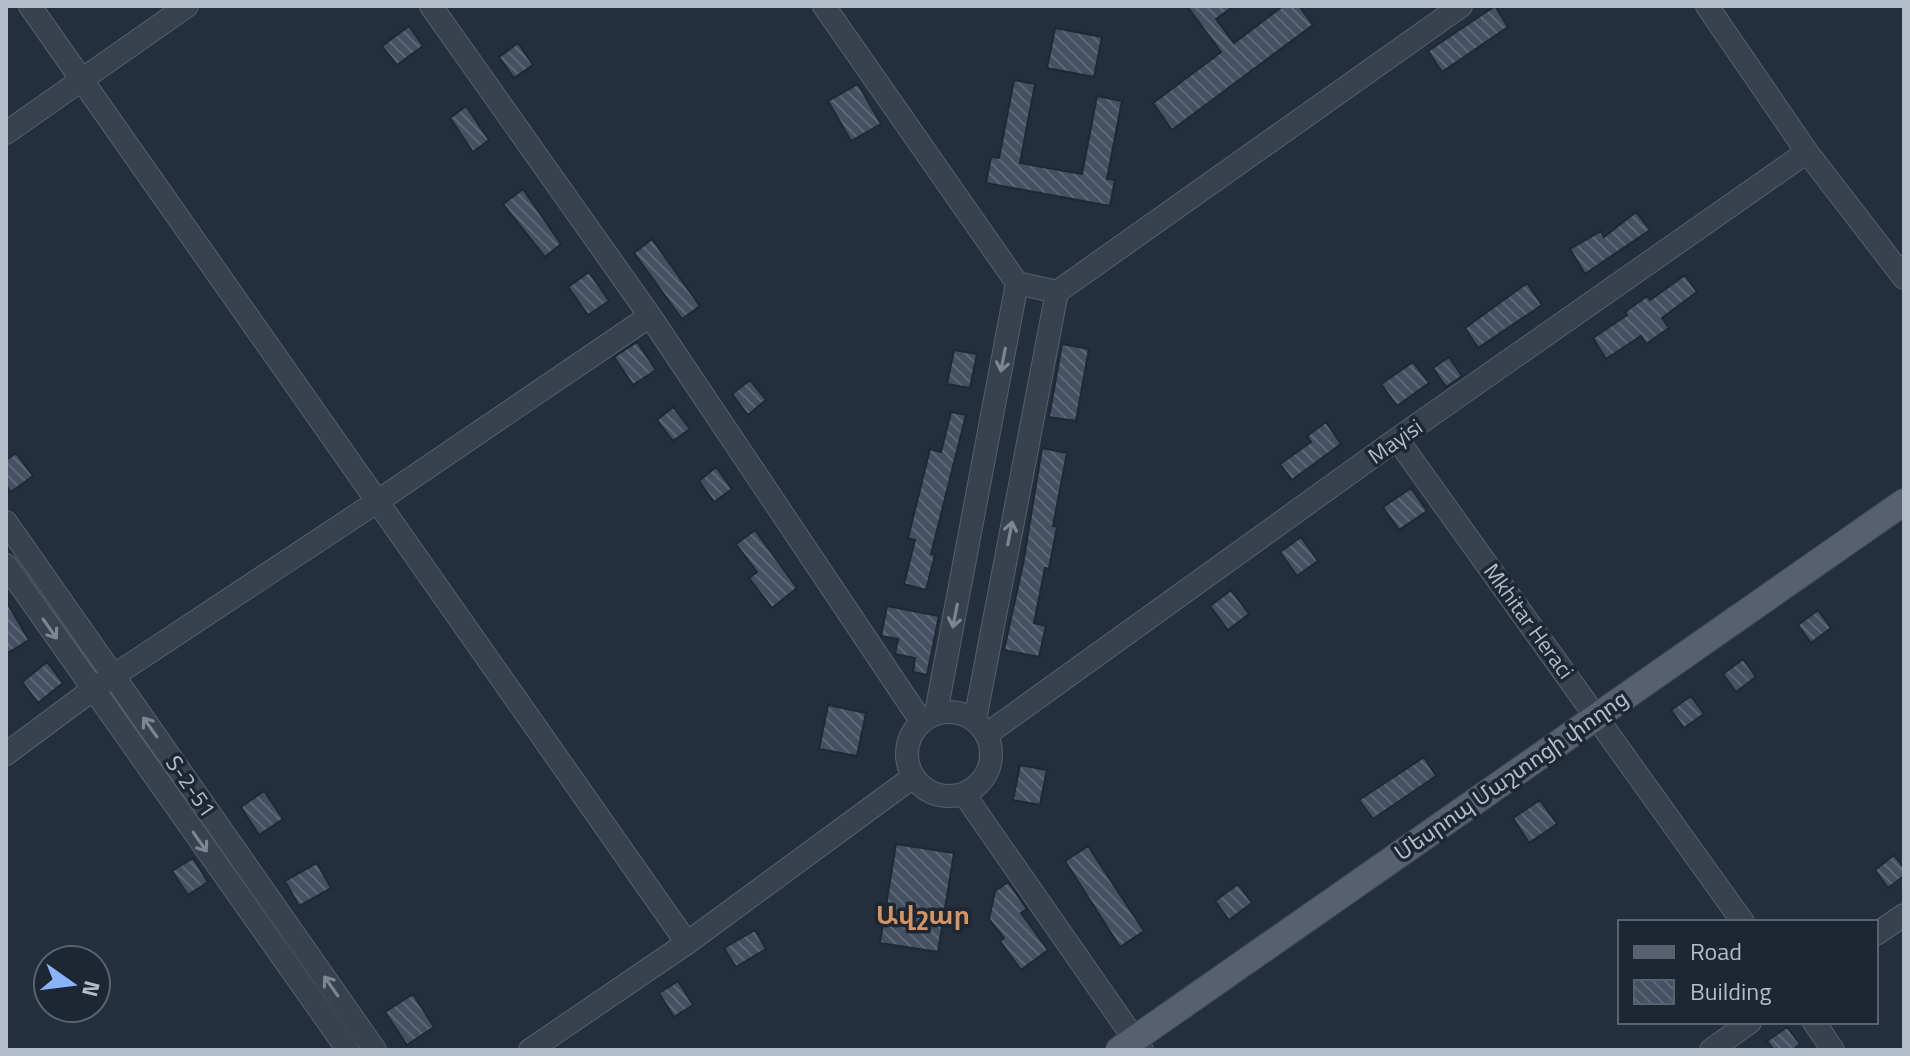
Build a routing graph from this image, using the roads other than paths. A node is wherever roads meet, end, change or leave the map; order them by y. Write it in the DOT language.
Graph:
graph roads {
  1 [pos="30,6"];
  2 [pos="187,6"];
  3 [pos="431,6"];
  4 [pos="824,6"];
  5 [pos="1461,6"];
  6 [pos="1707,6"];
  7 [pos="81,80"];
  8 [pos="6,133"];
  9 [pos="1807,152"];
  10 [pos="1904,278"];
  11 [pos="1017,283"];
  12 [pos="1057,292"];
  13 [pos="650,316"];
  14 [pos="1397,439"];
  15 [pos="378,501"];
  16 [pos="1904,502"];
  17 [pos="6,522"];
  18 [pos="6,565"];
  19 [pos="114,676"];
  20 [pos="92,690"];
  21 [pos="1597,715"];
  22 [pos="929,717"];
  23 [pos="981,727"];
  24 [pos="6,754"];
  25 [pos="913,777"];
  26 [pos="964,794"];
  27 [pos="1904,915"];
  28 [pos="1742,920"];
  29 [pos="1878,933"];
  30 [pos="687,943"];
  31 [pos="1747,1024"];
  32 [pos="1815,1024"];
  33 [pos="1131,1046"];
  34 [pos="348,1050"];
  35 [pos="375,1050"];
  36 [pos="530,1050"];
  37 [pos="1711,1050"];
  38 [pos="1833,1050"];
  1 -- 7 [label="street"];
  2 -- 7 [label="street"];
  3 -- 13 [label="street"];
  4 -- 11 [label="street"];
  5 -- 12 [label="street"];
  6 -- 9 [label="street"];
  7 -- 8 [label="street"];
  7 -- 15 [label="street"];
  9 -- 10 [label="street"];
  9 -- 14 [label="street, Mayisi"];
  11 -- 12 [label="street"];
  11 -- 22 [label="street, one-way"];
  23 -- 12 [label="street, one-way"];
  13 -- 15 [label="street"];
  13 -- 22 [label="street"];
  14 -- 21 [label="street, Mkhitar Heraci"];
  14 -- 23 [label="street, Mayisi"];
  15 -- 19 [label="street"];
  15 -- 30 [label="street"];
  16 -- 21 [label="main road, Մեսրոպ Մաշտոցի փողոց"];
  17 -- 19 [label="street, Տ-2-51 / Տ-2-51"];
  18 -- 20 [label="street, Տ-2-51 / Տ-2-51, one-way"];
  19 -- 20 [label="street"];
  35 -- 19 [label="street, Տ-2-51 / Տ-2-51, one-way"];
  20 -- 24 [label="street"];
  20 -- 34 [label="street, Տ-2-51 / Տ-2-51, one-way"];
  21 -- 28 [label="street, Mkhitar Heraci"];
  21 -- 33 [label="main road, Մեսրոպ Մաշտոցի փողոց"];
  22 -- 23 [label="street"];
  22 -- 25 [label="street"];
  23 -- 26 [label="street"];
  25 -- 26 [label="street"];
  25 -- 30 [label="street"];
  26 -- 33 [label="street"];
  27 -- 29 [label="street"];
  30 -- 36 [label="street"];
  31 -- 37 [label="street"];
  32 -- 38 [label="street"];
}
